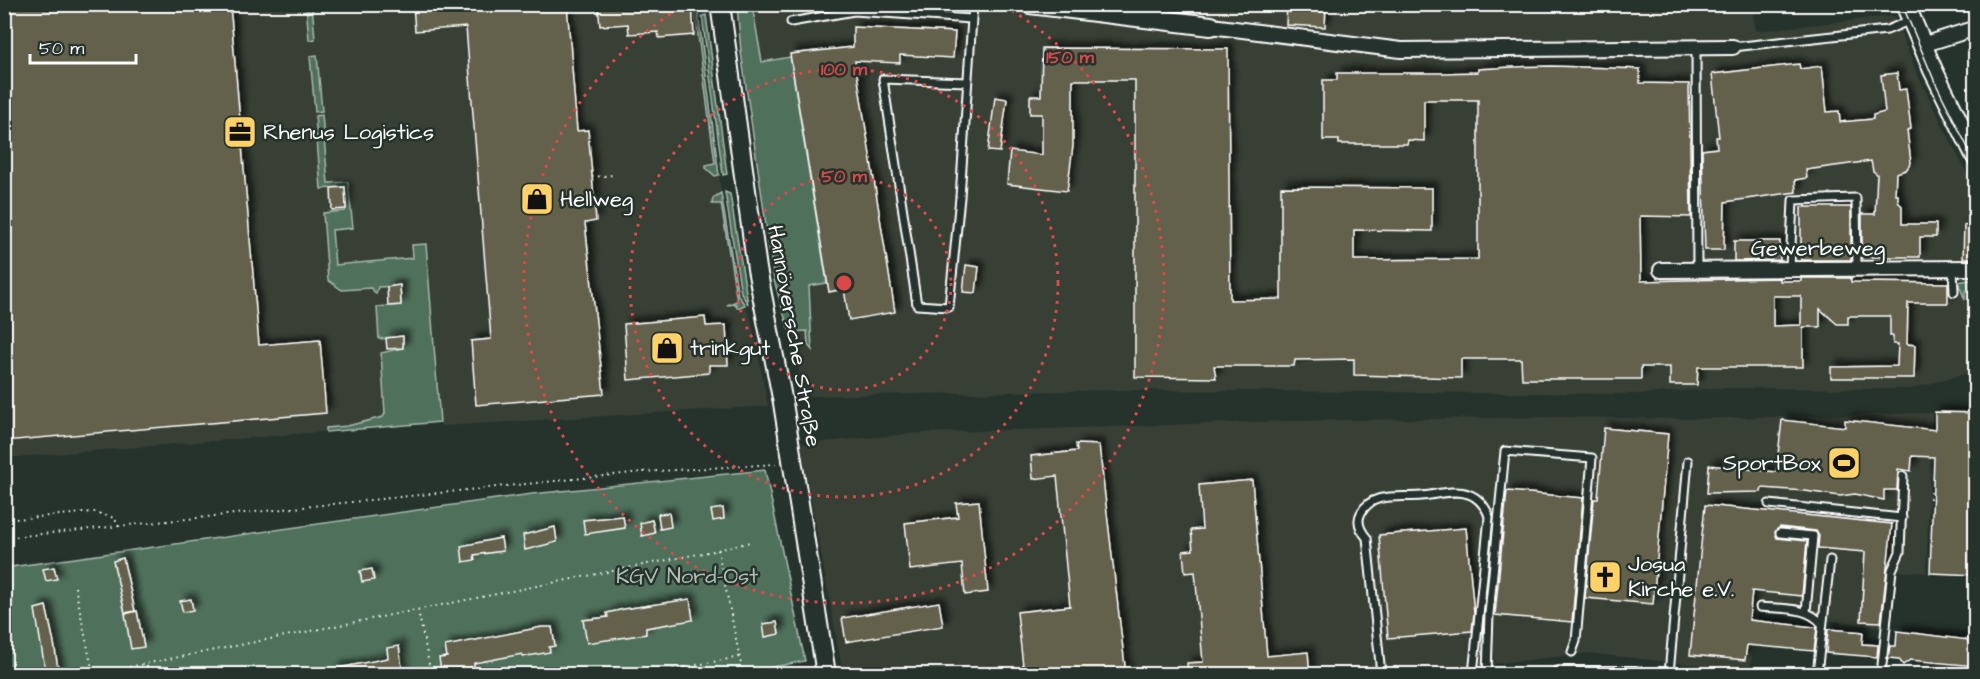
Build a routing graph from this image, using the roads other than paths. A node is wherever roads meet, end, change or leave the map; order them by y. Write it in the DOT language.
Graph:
graph roads {
  1 [pos="720,4"];
  2 [pos="973,4"];
  3 [pos="1030,4"];
  4 [pos="1909,12"];
  5 [pos="972,19"];
  6 [pos="791,22"];
  7 [pos="1211,26"];
  8 [pos="1976,28"];
  9 [pos="1922,45"];
  10 [pos="1733,47"];
  11 [pos="1696,49"];
  12 [pos="967,82"];
  13 [pos="1976,157"];
  14 [pos="1953,268"];
  15 [pos="1976,268"];
  16 [pos="1790,269"];
  17 [pos="1857,269"];
  18 [pos="1662,270"];
  19 [pos="1697,270"];
  20 [pos="1954,292"];
  21 [pos="1688,461"];
  22 [pos="1903,476"];
  23 [pos="1769,504"];
  24 [pos="1902,518"];
  25 [pos="1780,533"];
  26 [pos="1830,560"];
  27 [pos="1760,607"];
  28 [pos="1806,612"];
  29 [pos="1822,624"];
  30 [pos="1572,652"];
  31 [pos="1614,674"];
  32 [pos="826,675"];
  33 [pos="1382,675"];
  34 [pos="1473,675"];
  35 [pos="1487,675"];
  36 [pos="1559,675"];
  37 [pos="1636,675"];
  38 [pos="1669,675"];
  39 [pos="1817,675"];
  40 [pos="1881,675"];
  1 -- 32 [label="main road, Hannöversche Straße"];
  2 -- 5 [label="lane"];
  3 -- 7 [label="main road"];
  4 -- 9 [label="main road"];
  4 -- 10 [label="lane"];
  5 -- 6 [label="lane"];
  5 -- 12 [label="lane"];
  7 -- 11 [label="street"];
  8 -- 9 [label="street"];
  9 -- 13 [label="main road"];
  10 -- 11 [label="street"];
  11 -- 19 [label="lane"];
  12 -- 12 [label="lane"];
  14 -- 15 [label="street, Gewerbeweg"];
  14 -- 17 [label="street, Gewerbeweg"];
  14 -- 20 [label="lane"];
  16 -- 17 [label="street, Gewerbeweg"];
  16 -- 17 [label="lane"];
  16 -- 19 [label="street, Gewerbeweg"];
  18 -- 19 [label="street, Gewerbeweg"];
  21 -- 38 [label="lane"];
  22 -- 24 [label="lane"];
  23 -- 24 [label="lane"];
  24 -- 40 [label="lane"];
  25 -- 28 [label="lane"];
  26 -- 29 [label="lane"];
  27 -- 28 [label="lane"];
  28 -- 29 [label="lane"];
  29 -- 39 [label="lane"];
  30 -- 35 [label="lane"];
  31 -- 36 [label="street"];
  31 -- 37 [label="street"];
  33 -- 34 [label="lane"];
}
